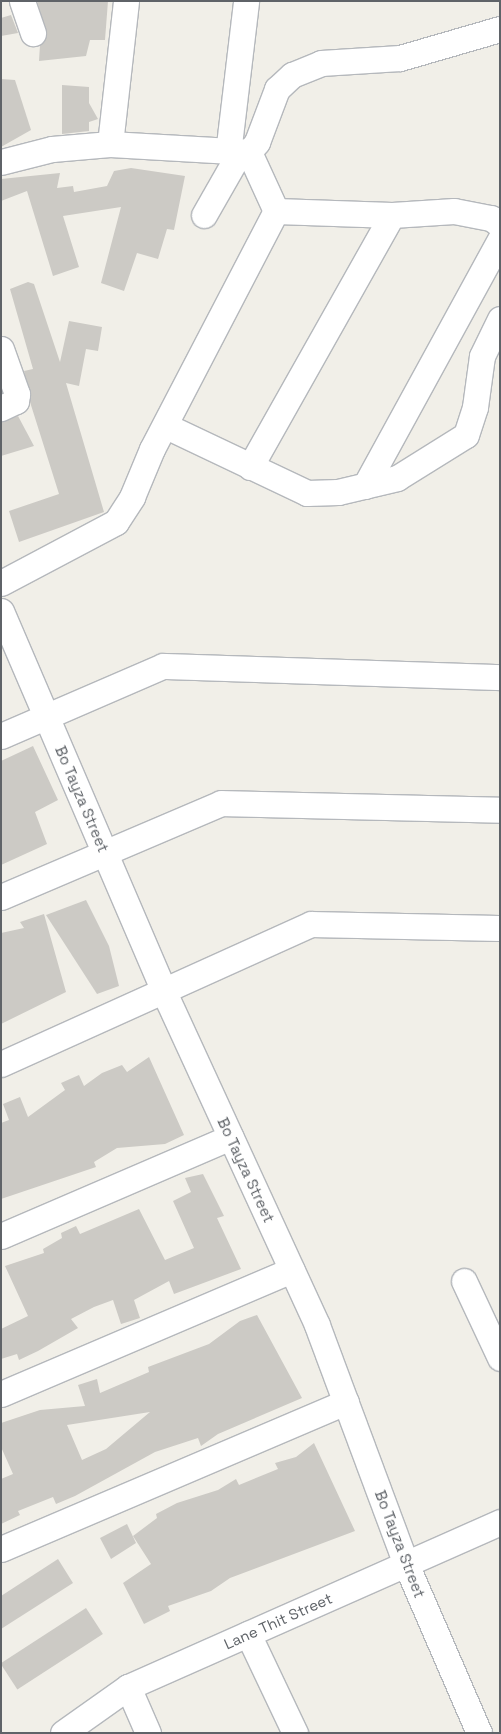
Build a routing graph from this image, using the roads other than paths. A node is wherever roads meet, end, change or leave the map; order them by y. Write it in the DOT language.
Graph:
graph roads {
  1 [pos="22,1"];
  2 [pos="126,1"];
  3 [pos="246,1"];
  4 [pos="500,29"];
  5 [pos="33,33"];
  6 [pos="110,144"];
  7 [pos="239,153"];
  8 [pos="1,162"];
  9 [pos="276,211"];
  10 [pos="204,215"];
  11 [pos="392,215"];
  12 [pos="500,225"];
  13 [pos="500,239"];
  14 [pos="500,319"];
  15 [pos="1,349"];
  16 [pos="1,408"];
  17 [pos="166,426"];
  18 [pos="250,467"];
  19 [pos="365,486"];
  20 [pos="1,583"];
  21 [pos="1,611"];
  22 [pos="500,677"];
  23 [pos="47,715"];
  24 [pos="1,736"];
  25 [pos="500,810"];
  26 [pos="104,852"];
  27 [pos="1,897"];
  28 [pos="500,928"];
  29 [pos="164,992"];
  30 [pos="1,1064"];
  31 [pos="231,1137"];
  32 [pos="1,1236"];
  33 [pos="292,1270"];
  34 [pos="464,1281"];
  35 [pos="498,1348"];
  36 [pos="1,1394"];
  37 [pos="346,1402"];
  38 [pos="500,1522"];
  39 [pos="1,1549"];
  40 [pos="406,1564"];
  41 [pos="248,1634"];
  42 [pos="128,1687"];
  43 [pos="63,1733"];
  44 [pos="148,1733"];
  45 [pos="295,1733"];
  46 [pos="479,1733"];
  1 -- 5 [label="street"];
  2 -- 6 [label="street"];
  3 -- 7 [label="street"];
  4 -- 7 [label="street"];
  6 -- 7 [label="street"];
  6 -- 8 [label="street"];
  7 -- 9 [label="street"];
  7 -- 10 [label="street"];
  9 -- 11 [label="street"];
  9 -- 17 [label="street"];
  11 -- 12 [label="street"];
  11 -- 18 [label="street"];
  13 -- 19 [label="street"];
  14 -- 19 [label="street"];
  15 -- 16 [label="street"];
  17 -- 18 [label="street"];
  17 -- 20 [label="street"];
  18 -- 19 [label="street"];
  21 -- 23 [label="street, Bo Tayza Street"];
  22 -- 23 [label="street"];
  23 -- 24 [label="street"];
  23 -- 26 [label="street, Bo Tayza Street"];
  25 -- 26 [label="street"];
  26 -- 27 [label="street"];
  26 -- 29 [label="street, Bo Tayza Street"];
  28 -- 29 [label="street"];
  29 -- 30 [label="street"];
  29 -- 31 [label="street, Bo Tayza Street"];
  31 -- 32 [label="street"];
  31 -- 33 [label="street, Bo Tayza Street"];
  33 -- 36 [label="street"];
  33 -- 37 [label="street, Bo Tayza Street"];
  34 -- 35 [label="street"];
  37 -- 39 [label="street"];
  37 -- 40 [label="street, Bo Tayza Street"];
  38 -- 40 [label="street, Lane Thit Street"];
  40 -- 41 [label="street, Lane Thit Street"];
  40 -- 46 [label="street, Bo Tayza Street"];
  41 -- 42 [label="street, Lane Thit Street"];
  41 -- 45 [label="street"];
  42 -- 43 [label="street, Lane Thit Street"];
  42 -- 44 [label="street"];
}
